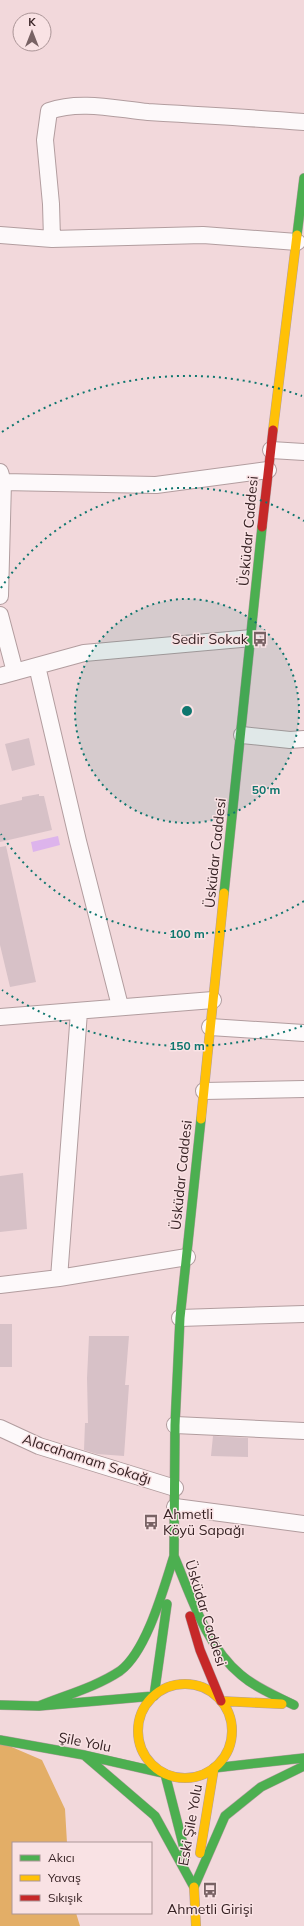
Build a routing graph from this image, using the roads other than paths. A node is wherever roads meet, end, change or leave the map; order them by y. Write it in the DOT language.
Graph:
graph roads {
  1 [pos="304,122"];
  2 [pos="304,178"];
  3 [pos="0,235"];
  4 [pos="52,239"];
  5 [pos="297,242"];
  6 [pos="271,450"];
  7 [pos="304,452"];
  8 [pos="268,470"];
  9 [pos="1,476"];
  10 [pos="0,596"];
  11 [pos="0,615"];
  12 [pos="252,638"];
  13 [pos="37,666"];
  14 [pos="16,672"];
  15 [pos="0,676"];
  16 [pos="242,735"];
  17 [pos="304,739"];
  18 [pos="213,1000"];
  19 [pos="120,1006"];
  20 [pos="79,1012"];
  21 [pos="0,1017"];
  22 [pos="210,1027"];
  23 [pos="304,1033"];
  24 [pos="304,1089"];
  25 [pos="204,1091"];
  26 [pos="187,1257"];
  27 [pos="59,1278"];
  28 [pos="0,1285"];
  29 [pos="304,1314"];
  30 [pos="180,1318"];
  31 [pos="175,1425"];
  32 [pos="0,1428"];
  33 [pos="304,1431"];
  34 [pos="174,1488"];
  35 [pos="175,1507"];
  36 [pos="304,1524"];
  37 [pos="174,1556"];
  38 [pos="154,1696"];
  39 [pos="221,1701"];
  40 [pos="0,1705"];
  41 [pos="294,1705"];
  42 [pos="39,1706"];
  43 [pos="304,1706"];
  44 [pos="0,1740"];
  45 [pos="84,1755"];
  46 [pos="304,1758"];
  47 [pos="304,1766"];
  48 [pos="214,1768"];
  49 [pos="165,1774"];
  50 [pos="194,1887"];
  51 [pos="196,1926"];
  1 -- 4 [label="street"];
  2 -- 5 [label="main road, Üsküdar Caddesi"];
  3 -- 4 [label="street"];
  4 -- 5 [label="street"];
  5 -- 6 [label="main road, Üsküdar Caddesi"];
  6 -- 7 [label="street"];
  6 -- 8 [label="main road, Üsküdar Caddesi"];
  8 -- 9 [label="street"];
  8 -- 12 [label="main road, Üsküdar Caddesi"];
  9 -- 10 [label="street"];
  11 -- 14 [label="street"];
  12 -- 13 [label="street"];
  12 -- 16 [label="main road, Üsküdar Caddesi"];
  13 -- 14 [label="street"];
  13 -- 19 [label="street"];
  14 -- 15 [label="street"];
  16 -- 17 [label="street"];
  16 -- 18 [label="main road, Üsküdar Caddesi"];
  18 -- 19 [label="street"];
  18 -- 22 [label="main road, Üsküdar Caddesi"];
  19 -- 20 [label="street"];
  20 -- 21 [label="street"];
  20 -- 27 [label="street"];
  22 -- 23 [label="street"];
  22 -- 25 [label="main road, Üsküdar Caddesi"];
  24 -- 25 [label="street"];
  25 -- 26 [label="main road, Üsküdar Caddesi"];
  26 -- 27 [label="street"];
  26 -- 30 [label="main road, Üsküdar Caddesi"];
  27 -- 28 [label="street"];
  29 -- 30 [label="street"];
  30 -- 31 [label="main road, Üsküdar Caddesi"];
  31 -- 33 [label="street"];
  31 -- 34 [label="main road, Üsküdar Caddesi"];
  32 -- 34 [label="street, Alacahamam Sokağı"];
  34 -- 35 [label="main road, Üsküdar Caddesi"];
  35 -- 36 [label="street"];
  35 -- 37 [label="main road, Üsküdar Caddesi"];
  37 -- 38 [label="main road, Üsküdar Caddesi"];
  37 -- 39 [label="main road, Üsküdar Caddesi"];
  37 -- 41 [label="main road"];
  37 -- 42 [label="main road"];
  38 -- 39 [label="main road"];
  38 -- 42 [label="main road"];
  38 -- 49 [label="main road"];
  39 -- 41 [label="main road"];
  39 -- 48 [label="main road"];
  40 -- 42 [label="main road"];
  41 -- 43 [label="main road"];
  44 -- 45 [label="main road, Şile Yolu"];
  45 -- 49 [label="main road, Şile Yolu"];
  45 -- 50 [label="main road"];
  46 -- 48 [label="main road"];
  47 -- 50 [label="main road"];
  48 -- 49 [label="main road"];
  48 -- 50 [label="main road, Eski Şile Yolu"];
  49 -- 50 [label="main road"];
  50 -- 51 [label="main road"];
}
